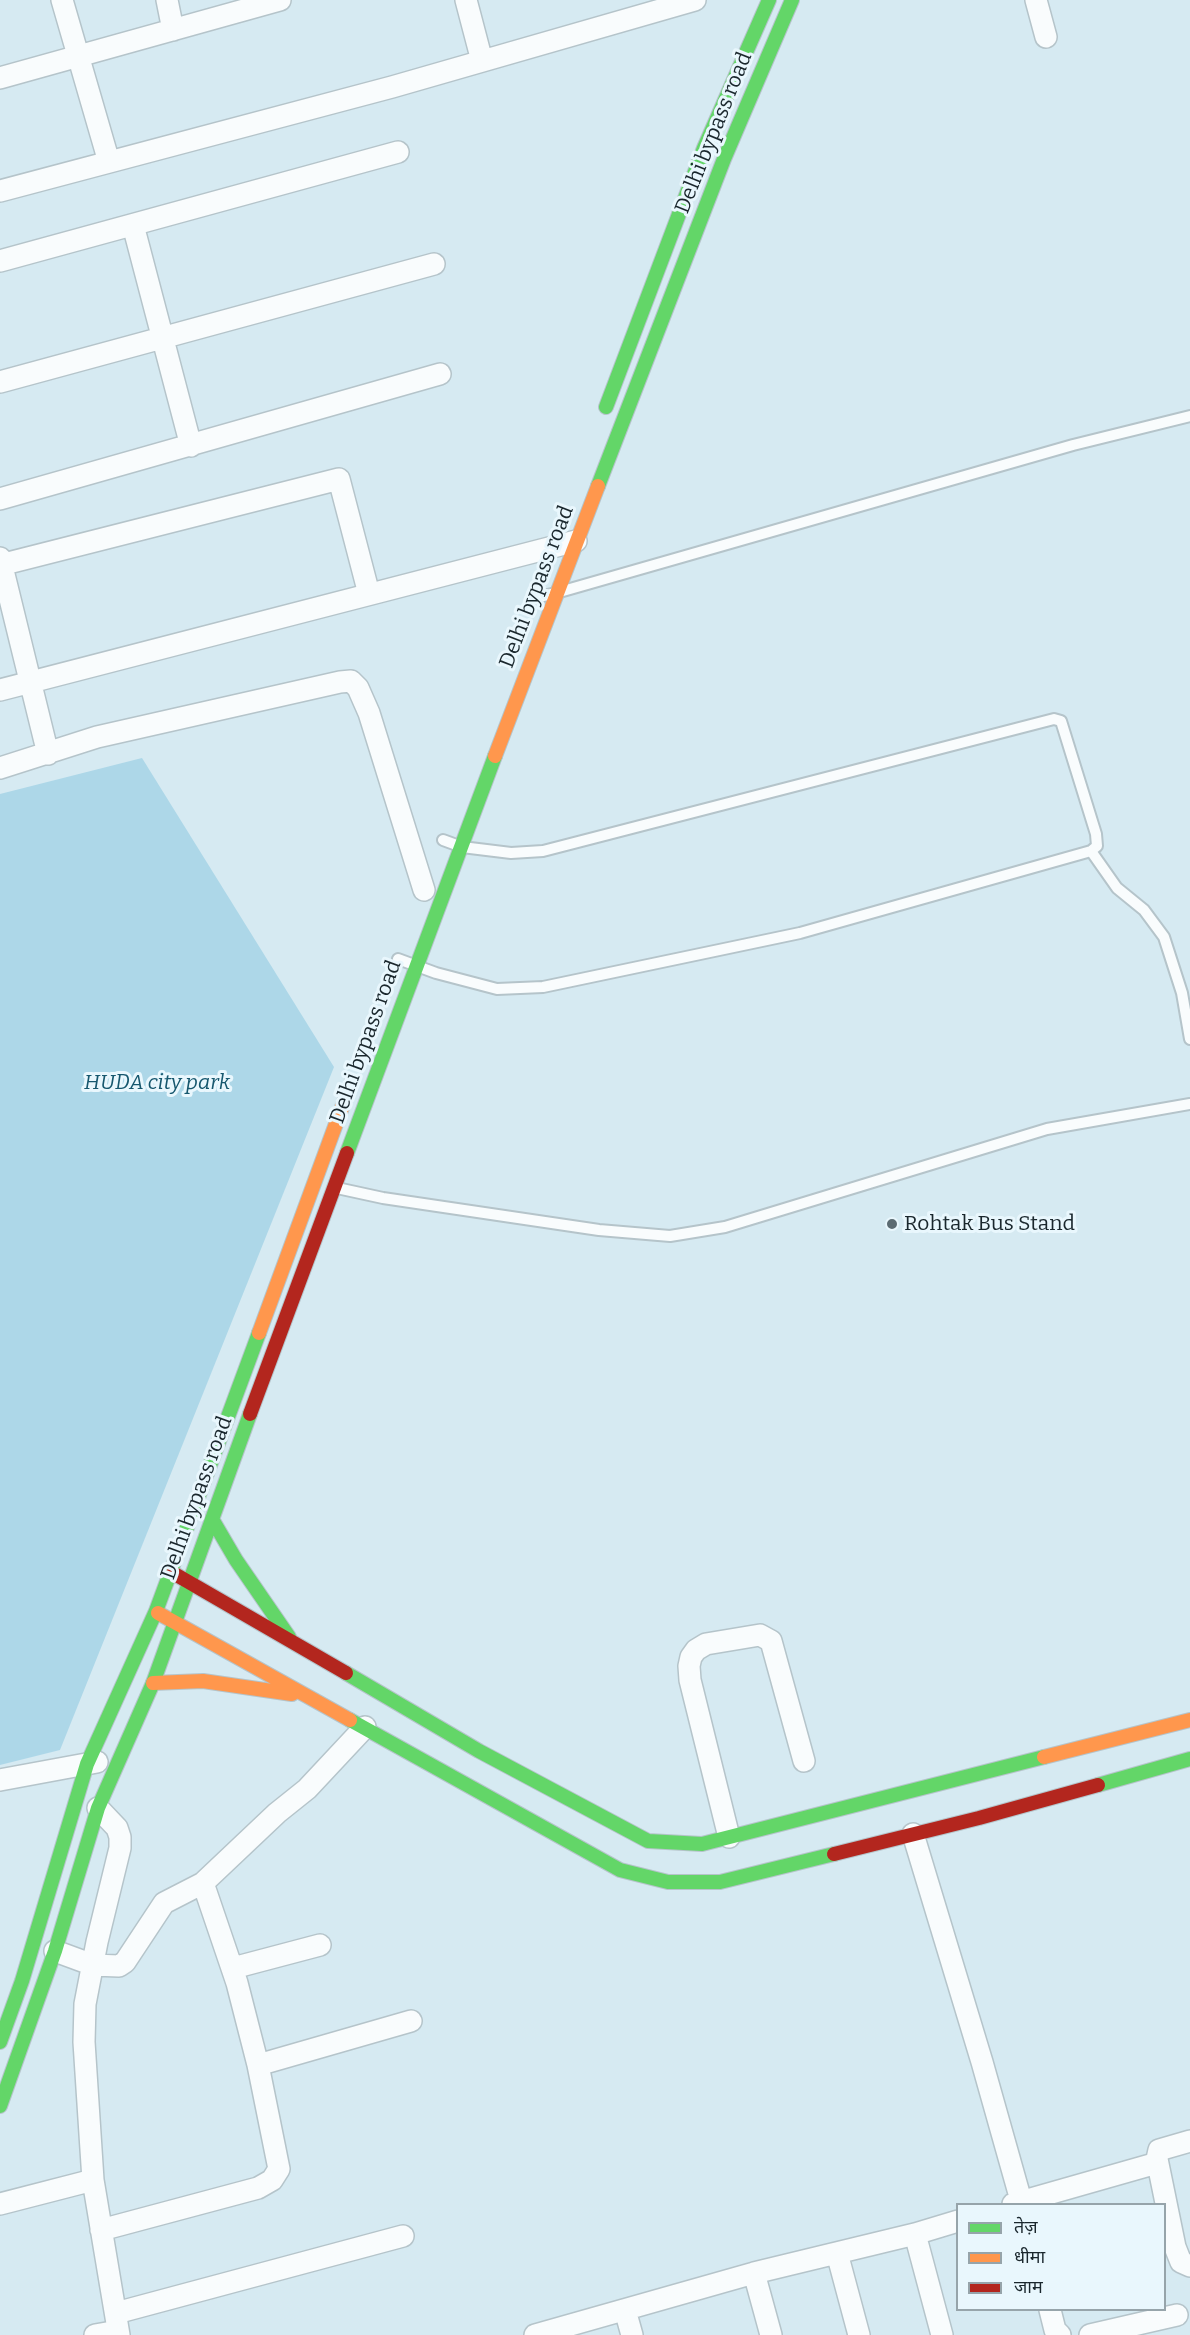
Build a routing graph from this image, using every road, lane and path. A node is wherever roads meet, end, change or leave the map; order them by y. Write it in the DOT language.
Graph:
graph roads {
  1 [pos="62,0"];
  2 [pos="167,0"];
  3 [pos="280,0"];
  4 [pos="466,0"];
  5 [pos="695,0"];
  6 [pos="768,0"];
  7 [pos="792,0"];
  8 [pos="1036,0"];
  9 [pos="654,6"];
  10 [pos="173,30"];
  11 [pos="1046,37"];
  12 [pos="78,56"];
  13 [pos="482,61"];
  14 [pos="0,78"];
  15 [pos="398,152"];
  16 [pos="109,162"];
  17 [pos="0,191"];
  18 [pos="134,225"];
  19 [pos="0,261"];
  20 [pos="434,264"];
  21 [pos="162,338"];
  22 [pos="440,374"];
  23 [pos="0,382"];
  24 [pos="1190,416"];
  25 [pos="599,425"];
  26 [pos="191,446"];
  27 [pos="0,499"];
  28 [pos="561,525"];
  29 [pos="576,541"];
  30 [pos="553,548"];
  31 [pos="1,563"];
  32 [pos="556,593"];
  33 [pos="369,594"];
  34 [pos="532,603"];
  35 [pos="30,682"];
  36 [pos="0,690"];
  37 [pos="48,754"];
  38 [pos="0,768"];
  39 [pos="443,840"];
  40 [pos="462,847"];
  41 [pos="1091,850"];
  42 [pos="432,870"];
  43 [pos="422,895"];
  44 [pos="398,959"];
  45 [pos="417,967"];
  46 [pos="1190,1039"];
  47 [pos="358,1065"];
  48 [pos="1190,1104"];
  49 [pos="313,1185"];
  50 [pos="335,1188"];
  51 [pos="212,1519"];
  52 [pos="170,1572"];
  53 [pos="189,1583"];
  54 [pos="156,1611"];
  55 [pos="175,1622"];
  56 [pos="294,1644"];
  57 [pos="153,1683"];
  58 [pos="310,1697"];
  59 [pos="1190,1720"];
  60 [pos="365,1727"];
  61 [pos="118,1759"];
  62 [pos="1190,1759"];
  63 [pos="804,1761"];
  64 [pos="87,1764"];
  65 [pos="0,1780"];
  66 [pos="98,1808"];
  67 [pos="913,1834"];
  68 [pos="729,1837"];
  69 [pos="203,1883"];
  70 [pos="320,1945"];
  71 [pos="55,1951"];
  72 [pos="93,1965"];
  73 [pos="233,1968"];
  74 [pos="22,1981"];
  75 [pos="0,1987"];
  76 [pos="411,2021"];
  77 [pos="0,2042"];
  78 [pos="258,2066"];
  79 [pos="0,2106"];
  80 [pos="1190,2141"];
  81 [pos="1157,2163"];
  82 [pos="93,2180"];
  83 [pos="1018,2203"];
  84 [pos="1021,2203"];
  85 [pos="1166,2203"];
  86 [pos="0,2204"];
  87 [pos="1166,2205"];
  88 [pos="956,2221"];
  89 [pos="101,2230"];
  90 [pos="915,2234"];
  91 [pos="403,2236"];
  92 [pos="837,2253"];
  93 [pos="1190,2266"];
  94 [pos="754,2273"];
  95 [pos="625,2310"];
  96 [pos="1050,2311"];
  97 [pos="1177,2315"];
  98 [pos="118,2326"];
  99 [pos="95,2335"];
  100 [pos="535,2335"];
  101 [pos="632,2335"];
  102 [pos="771,2335"];
  103 [pos="859,2335"];
  104 [pos="942,2335"];
  105 [pos="1060,2335"];
  106 [pos="1090,2335"];
  1 -- 12 [label="street"];
  2 -- 10 [label="street"];
  3 -- 10 [label="street"];
  4 -- 13 [label="street"];
  5 -- 9 [label="street"];
  6 -- 25 [label="main road, Delhi bypass road"];
  7 -- 29 [label="main road, Delhi bypass road"];
  8 -- 11 [label="street"];
  9 -- 13 [label="street"];
  10 -- 12 [label="street"];
  12 -- 14 [label="street"];
  12 -- 16 [label="street"];
  13 -- 16 [label="street"];
  15 -- 18 [label="street"];
  16 -- 17 [label="street"];
  18 -- 19 [label="street"];
  18 -- 21 [label="street"];
  20 -- 21 [label="street"];
  21 -- 23 [label="street"];
  21 -- 26 [label="street"];
  22 -- 26 [label="street"];
  24 -- 32 [label="lane"];
  26 -- 27 [label="street"];
  28 -- 30 [label="main road, Delhi bypass road"];
  29 -- 30 [label="street"];
  29 -- 32 [label="main road, Delhi bypass road"];
  30 -- 33 [label="street"];
  30 -- 34 [label="main road, Delhi bypass road"];
  31 -- 33 [label="street"];
  31 -- 35 [label="street"];
  32 -- 34 [label="lane"];
  32 -- 40 [label="main road, Delhi bypass road"];
  33 -- 35 [label="street"];
  35 -- 36 [label="street"];
  35 -- 37 [label="street"];
  37 -- 38 [label="street"];
  37 -- 43 [label="street"];
  39 -- 40 [label="lane"];
  40 -- 41 [label="lane"];
  40 -- 45 [label="main road, Delhi bypass road"];
  41 -- 45 [label="lane"];
  41 -- 46 [label="lane"];
  42 -- 43 [label="main road"];
  44 -- 45 [label="lane"];
  45 -- 50 [label="main road, Delhi bypass road"];
  47 -- 49 [label="main road, Delhi bypass road"];
  48 -- 50 [label="lane"];
  49 -- 50 [label="lane"];
  49 -- 52 [label="main road, Delhi bypass road"];
  50 -- 51 [label="main road, Delhi bypass road"];
  51 -- 53 [label="main road, Delhi bypass road"];
  51 -- 56 [label="main road"];
  52 -- 53 [label="main road"];
  52 -- 54 [label="main road, Delhi bypass road"];
  53 -- 55 [label="main road, Delhi bypass road"];
  53 -- 56 [label="main road"];
  54 -- 55 [label="main road"];
  54 -- 64 [label="main road, Delhi bypass road"];
  55 -- 57 [label="main road, Delhi bypass road"];
  55 -- 58 [label="main road"];
  56 -- 68 [label="main road"];
  57 -- 58 [label="main road"];
  57 -- 61 [label="main road, Delhi bypass road"];
  58 -- 60 [label="main road"];
  59 -- 68 [label="main road"];
  60 -- 67 [label="main road"];
  60 -- 69 [label="street"];
  61 -- 64 [label="street"];
  61 -- 66 [label="main road, Delhi bypass road"];
  62 -- 67 [label="main road"];
  63 -- 68 [label="street"];
  64 -- 65 [label="street"];
  64 -- 74 [label="main road, Delhi bypass road"];
  66 -- 71 [label="main road, Delhi bypass road"];
  66 -- 72 [label="street"];
  67 -- 83 [label="street"];
  69 -- 72 [label="street"];
  69 -- 73 [label="street"];
  70 -- 73 [label="street"];
  71 -- 72 [label="street"];
  71 -- 79 [label="main road, Delhi bypass road"];
  72 -- 82 [label="street"];
  73 -- 78 [label="street"];
  74 -- 75 [label="street"];
  74 -- 77 [label="main road, Delhi bypass road"];
  76 -- 78 [label="street"];
  78 -- 89 [label="street"];
  80 -- 81 [label="street"];
  81 -- 84 [label="street"];
  81 -- 85 [label="street"];
  82 -- 86 [label="street"];
  82 -- 89 [label="street"];
  87 -- 93 [label="street"];
  88 -- 90 [label="street"];
  89 -- 98 [label="street"];
  90 -- 92 [label="street"];
  90 -- 104 [label="street"];
  91 -- 98 [label="street"];
  92 -- 94 [label="street"];
  92 -- 103 [label="street"];
  94 -- 95 [label="street"];
  94 -- 102 [label="street"];
  95 -- 100 [label="street"];
  95 -- 101 [label="street"];
  96 -- 105 [label="street"];
  97 -- 106 [label="street"];
  98 -- 99 [label="street"];
}
